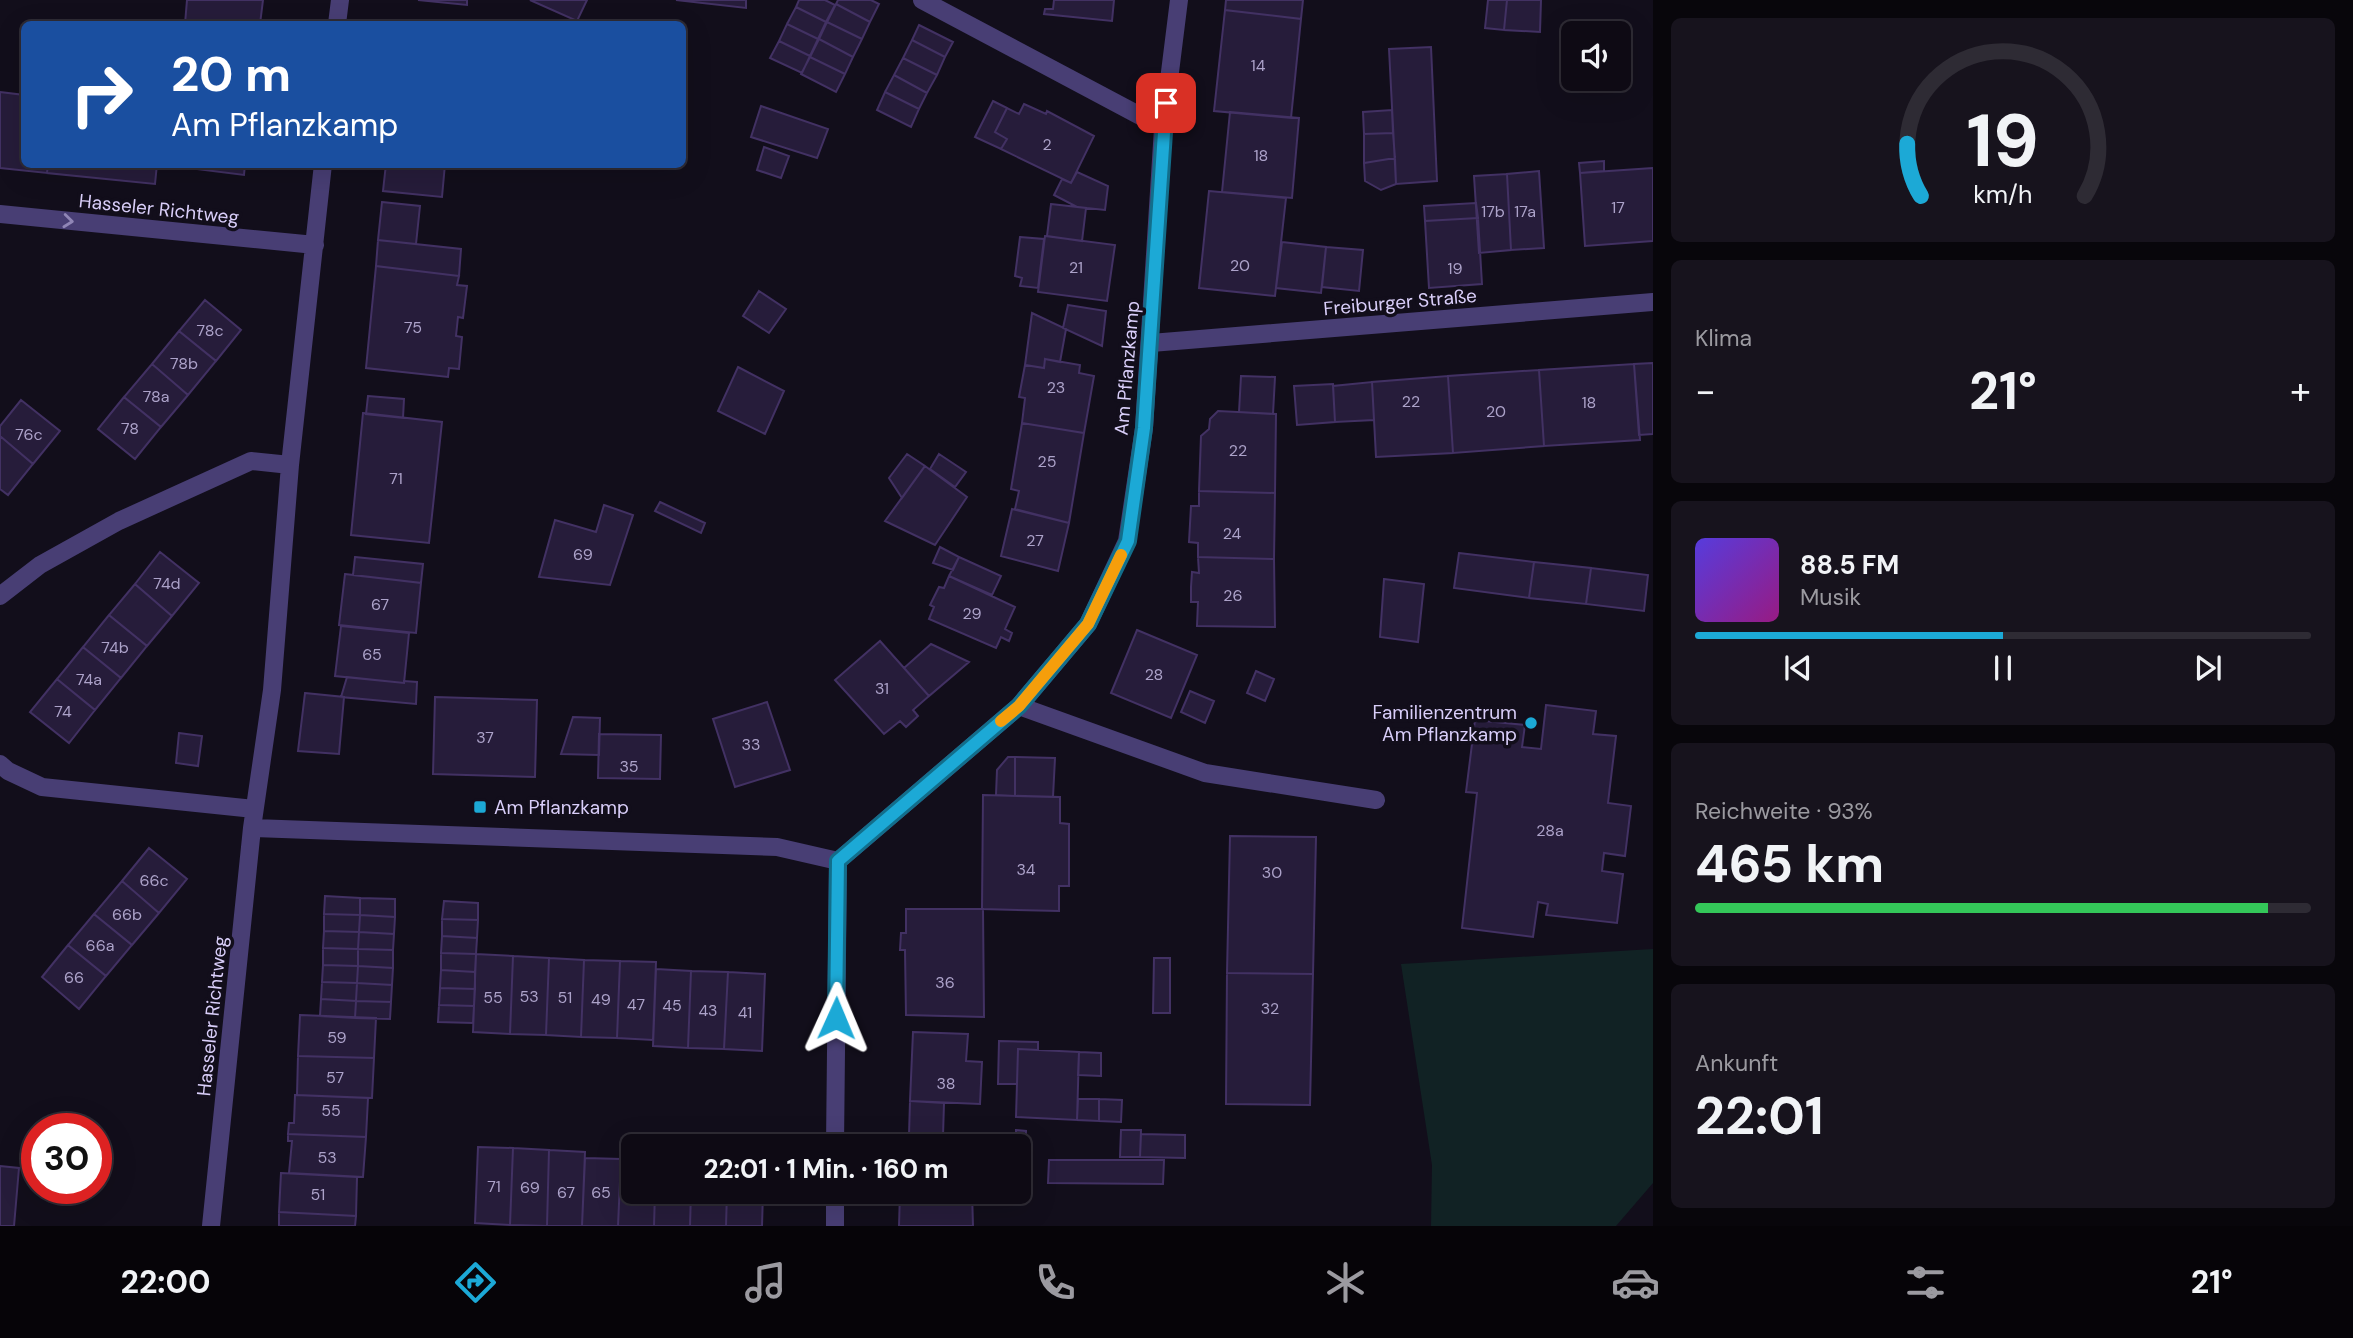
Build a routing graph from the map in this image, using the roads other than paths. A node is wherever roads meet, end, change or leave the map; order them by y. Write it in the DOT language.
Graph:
graph roads {
  1 [pos="340,0"];
  2 [pos="922,0"];
  3 [pos="1180,0"];
  4 [pos="337,21"];
  5 [pos="1163,128"];
  6 [pos="323,168"];
  7 [pos="0,214"];
  8 [pos="315,245"];
  9 [pos="1653,302"];
  10 [pos="1151,343"];
  11 [pos="290,464"];
  12 [pos="0,596"];
  13 [pos="1019,706"];
  14 [pos="0,764"];
  15 [pos="1376,800"];
  16 [pos="254,810"];
  17 [pos="252,828"];
  18 [pos="838,861"];
  19 [pos="835,1134"];
  20 [pos="835,1204"];
  21 [pos="211,1226"];
  22 [pos="835,1226"];
  1 -- 4 [label="street"];
  2 -- 5 [label="street"];
  3 -- 5 [label="street, Am Pflanzkamp"];
  5 -- 10 [label="street, Am Pflanzkamp"];
  6 -- 8 [label="street, Hasseler Richtweg"];
  7 -- 8 [label="street, Hasseler Richtweg, one-way"];
  8 -- 11 [label="street, Hasseler Richtweg"];
  9 -- 10 [label="street, Freiburger Straße"];
  10 -- 13 [label="street, Am Pflanzkamp"];
  11 -- 12 [label="street"];
  11 -- 16 [label="street, Hasseler Richtweg"];
  13 -- 15 [label="street"];
  13 -- 18 [label="street, Am Pflanzkamp"];
  14 -- 16 [label="street"];
  16 -- 17 [label="street, Hasseler Richtweg"];
  17 -- 18 [label="street"];
  17 -- 21 [label="street, Hasseler Richtweg"];
  18 -- 19 [label="street"];
  20 -- 22 [label="street"];
}
